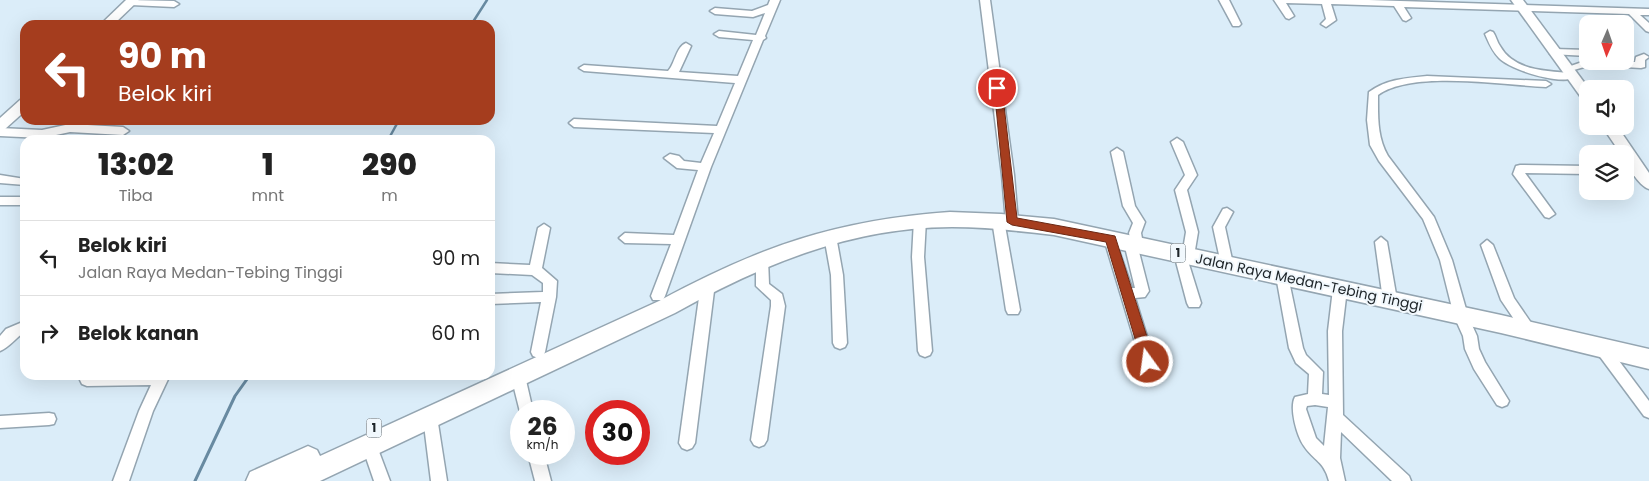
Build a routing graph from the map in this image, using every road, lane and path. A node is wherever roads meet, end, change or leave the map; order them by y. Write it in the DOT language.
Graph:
graph roads {
  1 [pos="984,0"];
  2 [pos="1224,0"];
  3 [pos="1280,0"];
  4 [pos="132,1"];
  5 [pos="1326,2"];
  6 [pos="1370,2"];
  7 [pos="1467,3"];
  8 [pos="174,4"];
  9 [pos="774,4"];
  10 [pos="1397,4"];
  11 [pos="1520,4"];
  12 [pos="714,11"];
  13 [pos="1632,12"];
  14 [pos="1649,12"];
  15 [pos="1289,16"];
  16 [pos="1406,18"];
  17 [pos="111,20"];
  18 [pos="1236,24"];
  19 [pos="1326,24"];
  20 [pos="1649,29"];
  21 [pos="719,34"];
  22 [pos="1490,34"];
  23 [pos="761,38"];
  24 [pos="686,46"];
  25 [pos="1554,52"];
  26 [pos="1579,53"];
  27 [pos="1644,57"];
  28 [pos="584,68"];
  29 [pos="672,73"];
  30 [pos="1569,73"];
  31 [pos="742,80"];
  32 [pos="1546,84"];
  33 [pos="1579,86"];
  34 [pos="20,108"];
  35 [pos="574,123"];
  36 [pos="0,126"];
  37 [pos="721,130"];
  38 [pos="123,131"];
  39 [pos="0,132"];
  40 [pos="1615,135"];
  41 [pos="1177,142"];
  42 [pos="1117,152"];
  43 [pos="670,158"];
  44 [pos="705,167"];
  45 [pos="1579,170"];
  46 [pos="1637,170"];
  47 [pos="0,179"];
  48 [pos="20,182"];
  49 [pos="1649,184"];
  50 [pos="0,201"];
  51 [pos="20,201"];
  52 [pos="1227,212"];
  53 [pos="1549,214"];
  54 [pos="920,220"];
  55 [pos="1005,221"];
  56 [pos="544,228"];
  57 [pos="830,236"];
  58 [pos="625,238"];
  59 [pos="676,240"];
  60 [pos="1126,242"];
  61 [pos="1381,242"];
  62 [pos="1487,245"];
  63 [pos="1184,255"];
  64 [pos="762,259"];
  65 [pos="1227,264"];
  66 [pos="495,268"];
  67 [pos="535,270"];
  68 [pos="1282,276"];
  69 [pos="708,282"];
  70 [pos="1340,289"];
  71 [pos="1127,293"];
  72 [pos="658,296"];
  73 [pos="549,297"];
  74 [pos="495,299"];
  75 [pos="1390,300"];
  76 [pos="1194,303"];
  77 [pos="1013,310"];
  78 [pos="1461,316"];
  79 [pos="20,328"];
  80 [pos="1529,330"];
  81 [pos="840,343"];
  82 [pos="0,345"];
  83 [pos="1600,346"];
  84 [pos="925,351"];
  85 [pos="538,352"];
  86 [pos="1649,358"];
  87 [pos="1148,362"];
  88 [pos="495,373"];
  89 [pos="518,376"];
  90 [pos="161,380"];
  91 [pos="479,380"];
  92 [pos="523,400"];
  93 [pos="1502,401"];
  94 [pos="1328,404"];
  95 [pos="1649,412"];
  96 [pos="430,417"];
  97 [pos="49,420"];
  98 [pos="0,422"];
  99 [pos="758,440"];
  100 [pos="687,443"];
  101 [pos="370,446"];
  102 [pos="1332,463"];
  103 [pos="539,465"];
  104 [pos="120,481"];
  105 [pos="259,481"];
  106 [pos="293,481"];
  107 [pos="382,481"];
  108 [pos="439,481"];
  109 [pos="543,481"];
  110 [pos="1337,481"];
  111 [pos="1403,481"];
  1 -- 55 [label="street"];
  2 -- 18 [label="street"];
  3 -- 5 [label="street"];
  3 -- 15 [label="street"];
  4 -- 8 [label="street"];
  4 -- 17 [label="street"];
  5 -- 6 [label="street"];
  5 -- 19 [label="street"];
  6 -- 10 [label="street"];
  7 -- 10 [label="street"];
  7 -- 11 [label="street"];
  9 -- 12 [label="street"];
  9 -- 23 [label="street"];
  10 -- 16 [label="street"];
  11 -- 13 [label="street"];
  11 -- 25 [label="street"];
  13 -- 14 [label="street"];
  13 -- 20 [label="street"];
  21 -- 23 [label="street"];
  22 -- 30 [label="street"];
  23 -- 31 [label="street"];
  24 -- 29 [label="street"];
  25 -- 26 [label="street"];
  25 -- 30 [label="street"];
  27 -- 30 [label="street"];
  28 -- 29 [label="street"];
  29 -- 31 [label="street"];
  30 -- 33 [label="street"];
  31 -- 37 [label="street"];
  32 -- 78 [label="street"];
  34 -- 36 [label="street"];
  35 -- 37 [label="street"];
  37 -- 44 [label="street"];
  38 -- 39 [label="street"];
  40 -- 46 [label="street"];
  41 -- 63 [label="street"];
  42 -- 60 [label="street"];
  43 -- 44 [label="street"];
  44 -- 59 [label="street"];
  45 -- 53 [label="street"];
  46 -- 49 [label="street"];
  47 -- 48 [label="street"];
  50 -- 51 [label="street"];
  52 -- 65 [label="street"];
  54 -- 55 [label="highway, Jalan Raya Medan-Tebing Tinggi / 1"];
  54 -- 57 [label="highway, Jalan Raya Medan-Tebing Tinggi / 1"];
  54 -- 84 [label="street"];
  55 -- 60 [label="highway, Jalan Raya Medan-Tebing Tinggi / 1"];
  55 -- 77 [label="street"];
  56 -- 67 [label="street"];
  57 -- 64 [label="highway, Jalan Raya Medan-Tebing Tinggi / 1"];
  57 -- 81 [label="street"];
  58 -- 59 [label="street"];
  59 -- 72 [label="street"];
  60 -- 63 [label="highway, Jalan Raya Medan-Tebing Tinggi / 1"];
  60 -- 71 [label="street"];
  60 -- 71 [label="street"];
  61 -- 75 [label="street"];
  62 -- 80 [label="street"];
  63 -- 65 [label="highway, Jalan Raya Medan-Tebing Tinggi / 1"];
  63 -- 76 [label="street"];
  64 -- 69 [label="highway, Jalan Raya Medan-Tebing Tinggi / 1"];
  64 -- 99 [label="street"];
  65 -- 68 [label="highway, Jalan Raya Medan-Tebing Tinggi / 1"];
  66 -- 67 [label="street"];
  67 -- 73 [label="street"];
  68 -- 70 [label="highway, Jalan Raya Medan-Tebing Tinggi / 1"];
  68 -- 94 [label="street"];
  69 -- 72 [label="highway, Jalan Raya Medan-Tebing Tinggi / 1"];
  69 -- 89 [label="highway, Jalan Raya Medan-Tebing Tinggi / 1"];
  69 -- 100 [label="street"];
  70 -- 75 [label="highway, Jalan Raya Medan-Tebing Tinggi / 1"];
  70 -- 94 [label="street"];
  71 -- 87 [label="street"];
  72 -- 85 [label="highway, Jalan Raya Medan-Tebing Tinggi / 1"];
  73 -- 74 [label="street"];
  73 -- 85 [label="street"];
  75 -- 78 [label="highway, Jalan Raya Medan-Tebing Tinggi / 1"];
  78 -- 80 [label="highway, Jalan Raya Medan-Tebing Tinggi / 1"];
  78 -- 93 [label="street"];
  79 -- 82 [label="street"];
  80 -- 83 [label="highway, Jalan Raya Medan-Tebing Tinggi / 1"];
  83 -- 86 [label="highway, Jalan Raya Medan-Tebing Tinggi / 1"];
  83 -- 95 [label="street"];
  85 -- 88 [label="highway, Jalan Raya Medan-Tebing Tinggi / 1"];
  89 -- 92 [label="street"];
  89 -- 96 [label="highway, Jalan Raya Medan-Tebing Tinggi / 1"];
  90 -- 104 [label="street"];
  91 -- 105 [label="highway, Jalan Raya Medan-Tebing Tinggi / 1"];
  94 -- 102 [label="street"];
  94 -- 102 [label="street"];
  94 -- 111 [label="street"];
  96 -- 101 [label="highway, Jalan Raya Medan-Tebing Tinggi / 1"];
  96 -- 108 [label="street"];
  97 -- 98 [label="street"];
  101 -- 106 [label="highway, Jalan Raya Medan-Tebing Tinggi / 1"];
  101 -- 107 [label="street"];
  102 -- 110 [label="street"];
  103 -- 109 [label="street"];
}
